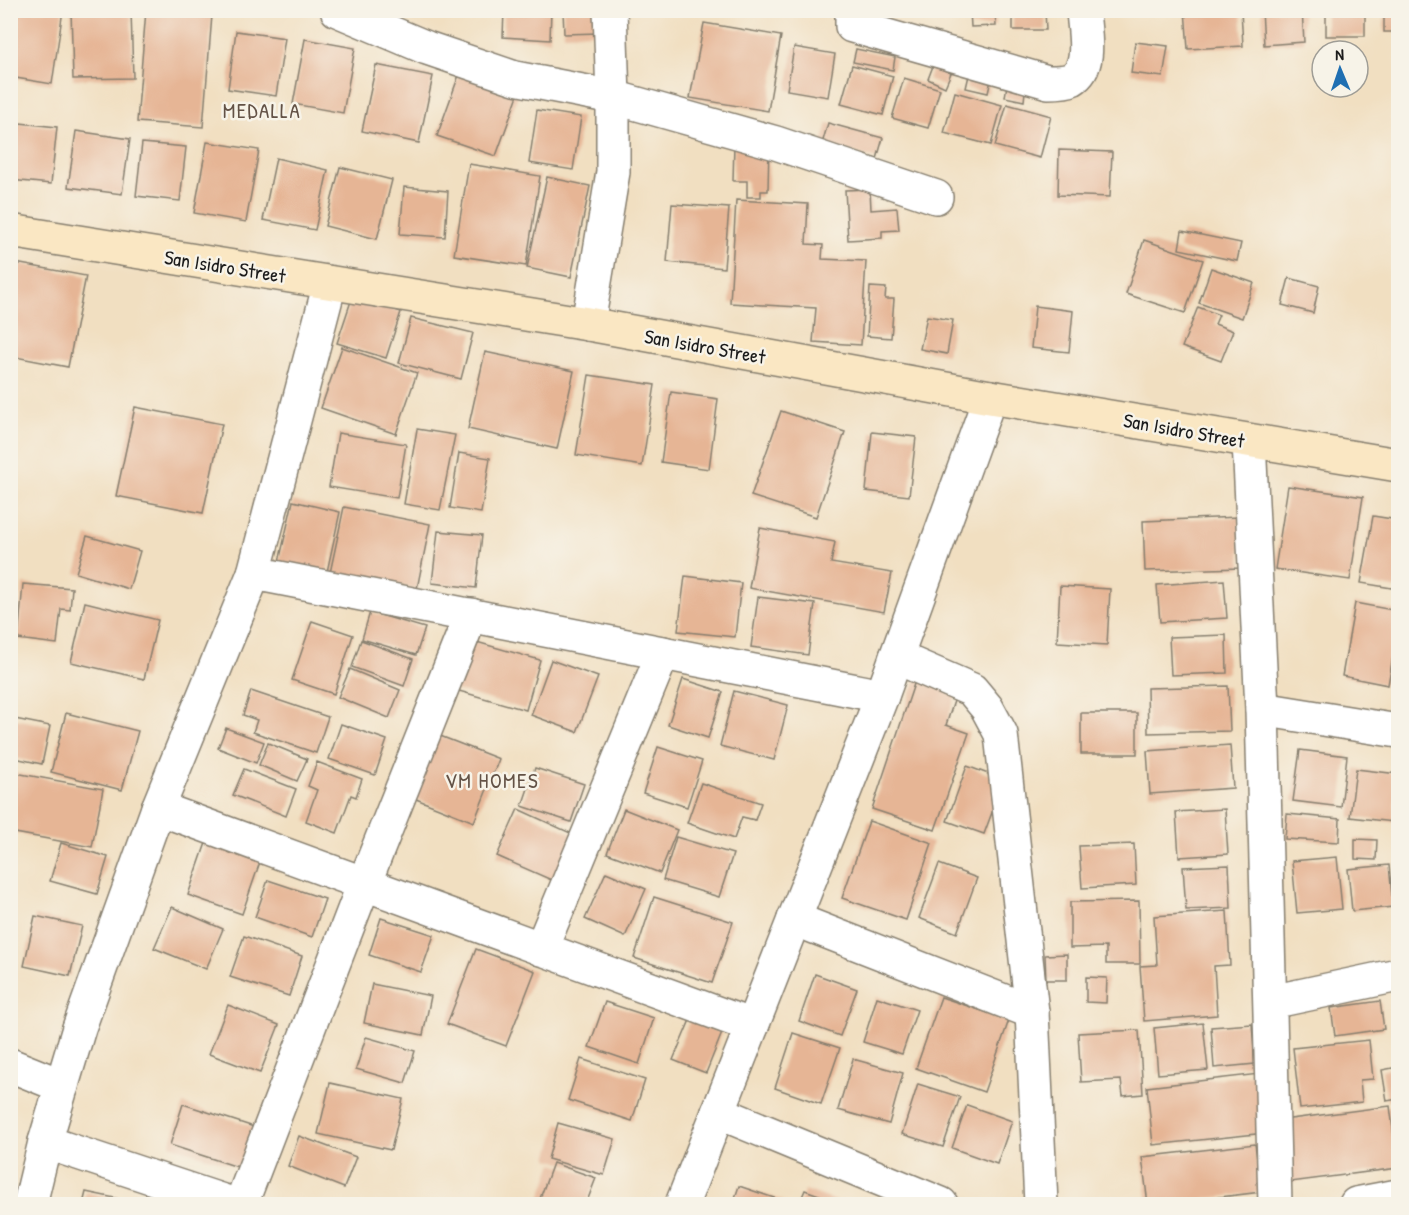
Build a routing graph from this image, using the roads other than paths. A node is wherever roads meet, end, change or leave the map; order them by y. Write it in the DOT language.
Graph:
graph roads {
  1 [pos="337,10"];
  2 [pos="610,10"];
  3 [pos="852,10"];
  4 [pos="1083,10"];
  5 [pos="613,97"];
  6 [pos="936,197"];
  7 [pos="10,231"];
  8 [pos="330,283"];
  9 [pos="588,324"];
  10 [pos="990,397"];
  11 [pos="1249,441"];
  12 [pos="1398,465"];
  13 [pos="254,573"];
  14 [pos="471,615"];
  15 [pos="663,653"];
  16 [pos="896,657"];
  17 [pos="882,696"];
  18 [pos="1262,709"];
  19 [pos="1398,731"];
  20 [pos="158,808"];
  21 [pos="364,884"];
  22 [pos="794,919"];
  23 [pos="541,949"];
  24 [pos="1398,975"];
  25 [pos="1271,1002"];
  26 [pos="1032,1012"];
  27 [pos="752,1026"];
  28 [pos="10,1065"];
  29 [pos="62,1086"];
  30 [pos="718,1112"];
  31 [pos="45,1142"];
  32 [pos="1398,1196"];
  33 [pos="30,1204"];
  34 [pos="232,1204"];
  35 [pos="241,1204"];
  36 [pos="682,1204"];
  37 [pos="941,1204"];
  38 [pos="1041,1204"];
  39 [pos="1275,1204"];
  40 [pos="1356,1204"];
  1 -- 5 [label="street"];
  2 -- 5 [label="street"];
  3 -- 4 [label="street"];
  5 -- 6 [label="street"];
  5 -- 9 [label="street"];
  7 -- 8 [label="street, San Isidro Street"];
  8 -- 9 [label="street, San Isidro Street"];
  8 -- 13 [label="street"];
  9 -- 10 [label="street, San Isidro Street"];
  10 -- 11 [label="street, San Isidro Street"];
  10 -- 16 [label="street"];
  11 -- 12 [label="street, San Isidro Street"];
  11 -- 18 [label="street"];
  13 -- 14 [label="street"];
  13 -- 20 [label="street"];
  14 -- 15 [label="street"];
  14 -- 21 [label="street"];
  15 -- 17 [label="street"];
  15 -- 23 [label="street"];
  16 -- 17 [label="street"];
  16 -- 26 [label="street"];
  17 -- 22 [label="street"];
  18 -- 19 [label="street"];
  18 -- 25 [label="street"];
  20 -- 21 [label="street"];
  20 -- 29 [label="street"];
  21 -- 23 [label="street"];
  21 -- 35 [label="street"];
  22 -- 26 [label="street"];
  22 -- 27 [label="street"];
  23 -- 27 [label="street"];
  24 -- 25 [label="street"];
  25 -- 39 [label="street"];
  26 -- 38 [label="street"];
  27 -- 30 [label="street"];
  28 -- 29 [label="street"];
  29 -- 31 [label="street"];
  30 -- 36 [label="street"];
  30 -- 37 [label="street"];
  31 -- 33 [label="street"];
  31 -- 34 [label="street"];
  32 -- 40 [label="street"];
}
